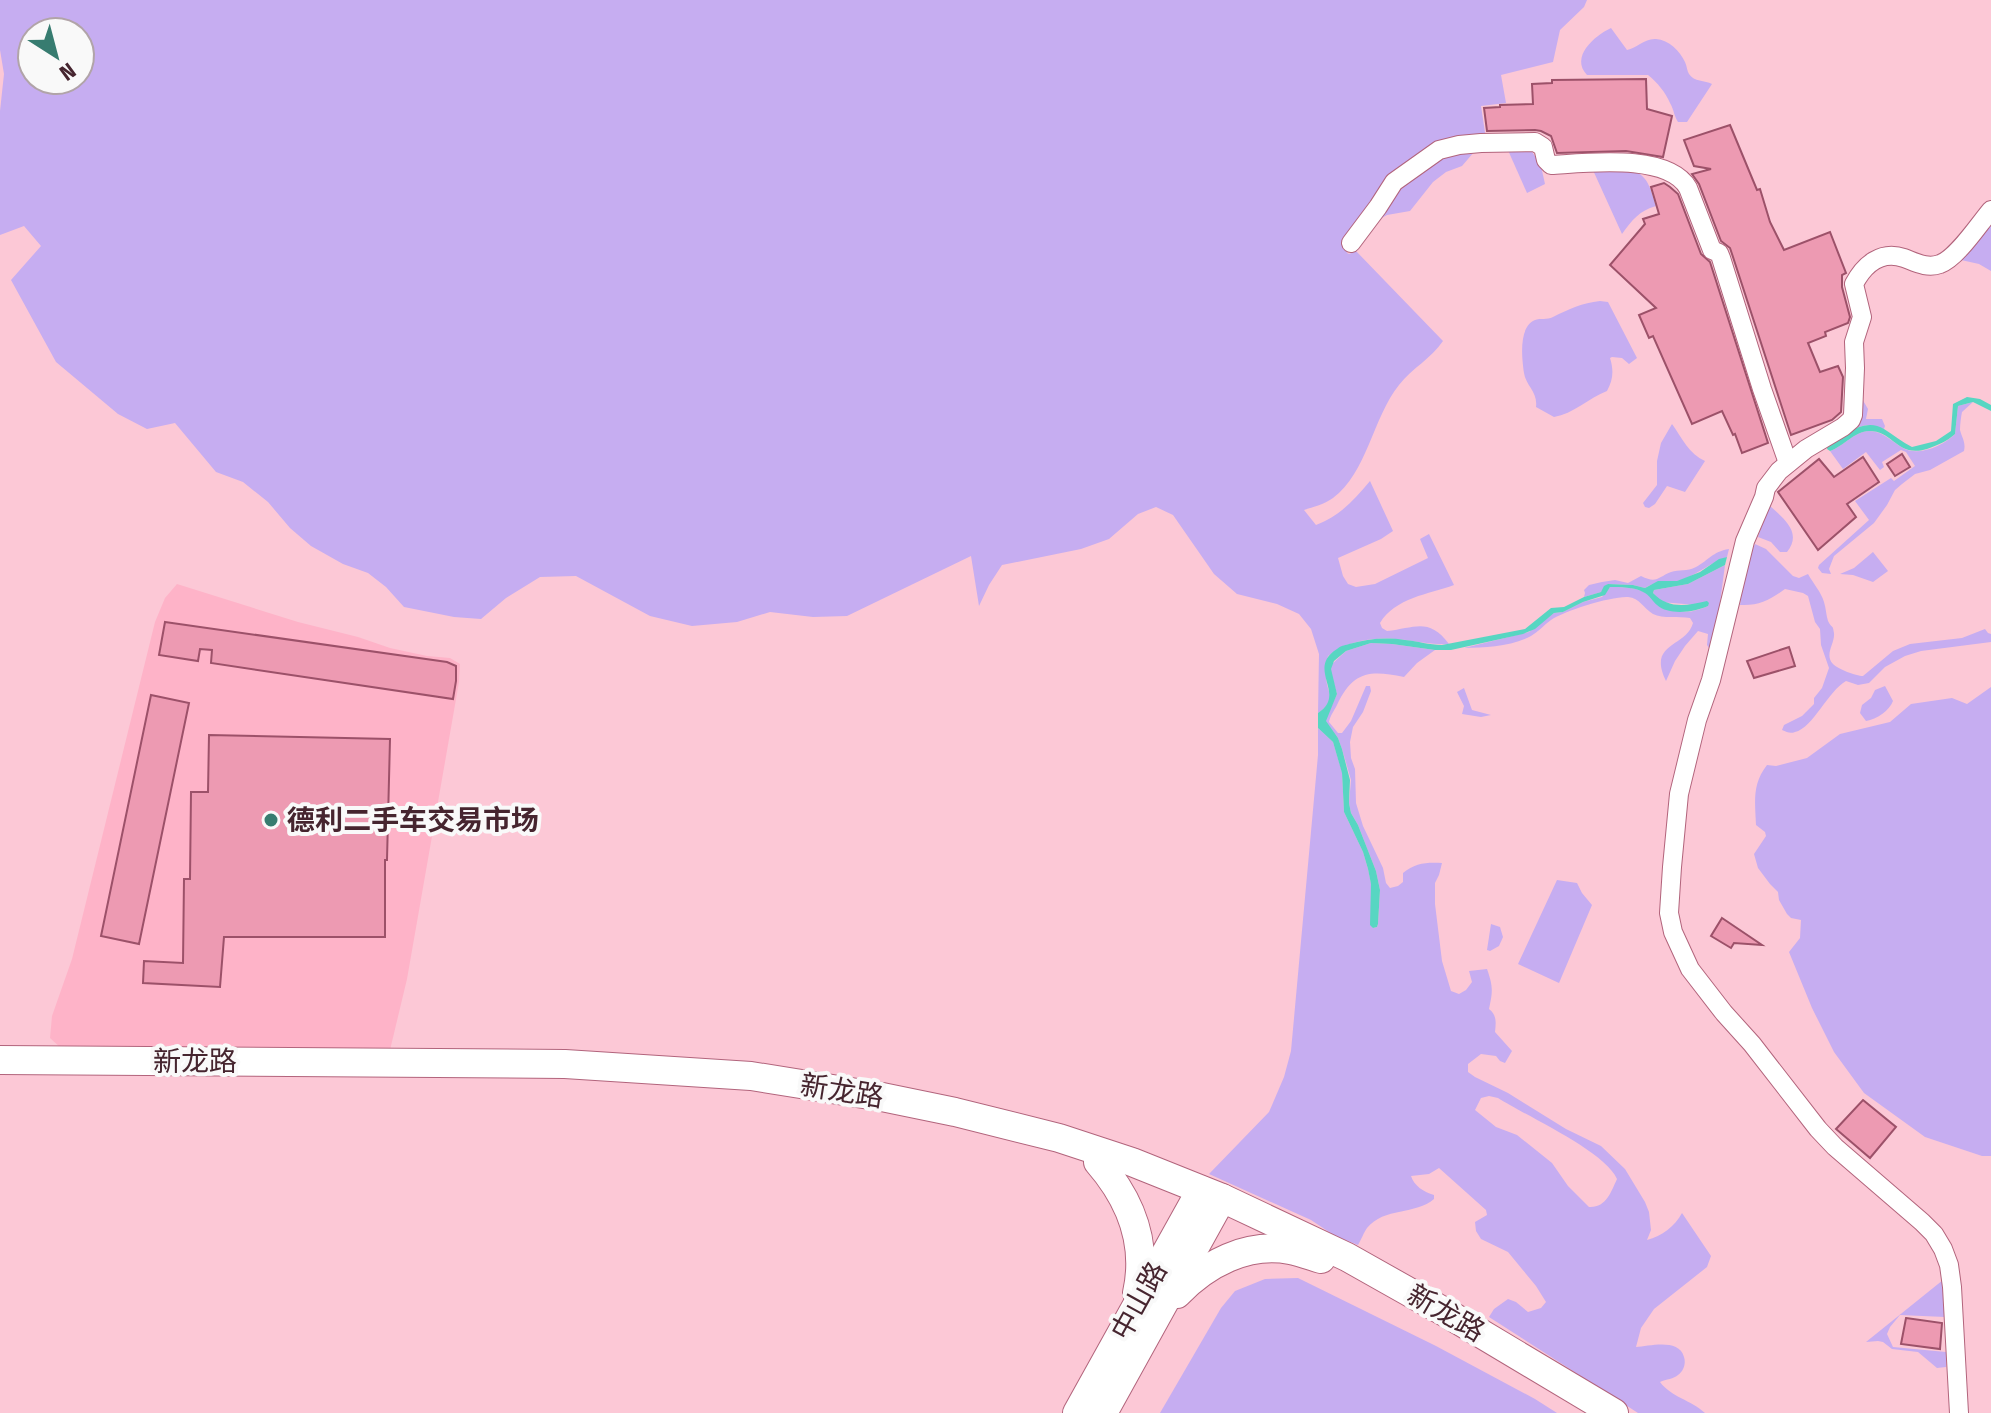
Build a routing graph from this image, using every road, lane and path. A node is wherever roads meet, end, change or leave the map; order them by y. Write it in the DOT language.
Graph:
graph roads {
  1 [pos="1991,210"];
  2 [pos="1351,243"];
  3 [pos="1788,463"];
  4 [pos="0,1060"];
  5 [pos="0,1069"];
  6 [pos="1098,1162"];
  7 [pos="1208,1199"];
  8 [pos="1342,1265"];
  9 [pos="1143,1317"];
  10 [pos="1077,1413"];
  11 [pos="1103,1413"];
  12 [pos="1598,1413"];
  13 [pos="1614,1413"];
  14 [pos="1959,1413"];
  1 -- 3 [label="street"];
  2 -- 3 [label="street"];
  3 -- 14 [label="street"];
  4 -- 7 [label="main road, 新龙路"];
  5 -- 6 [label="main road, 新龙路"];
  6 -- 7 [label="main road, 新龙路"];
  6 -- 9 [label="main road"];
  7 -- 8 [label="main road, 新龙路"];
  7 -- 9 [label="main road, 中山路"];
  7 -- 13 [label="main road, 新龙路"];
  8 -- 9 [label="main road"];
  8 -- 12 [label="main road, 新龙路"];
  9 -- 10 [label="main road, 中山路"];
  9 -- 11 [label="main road, 中山路"];
}
